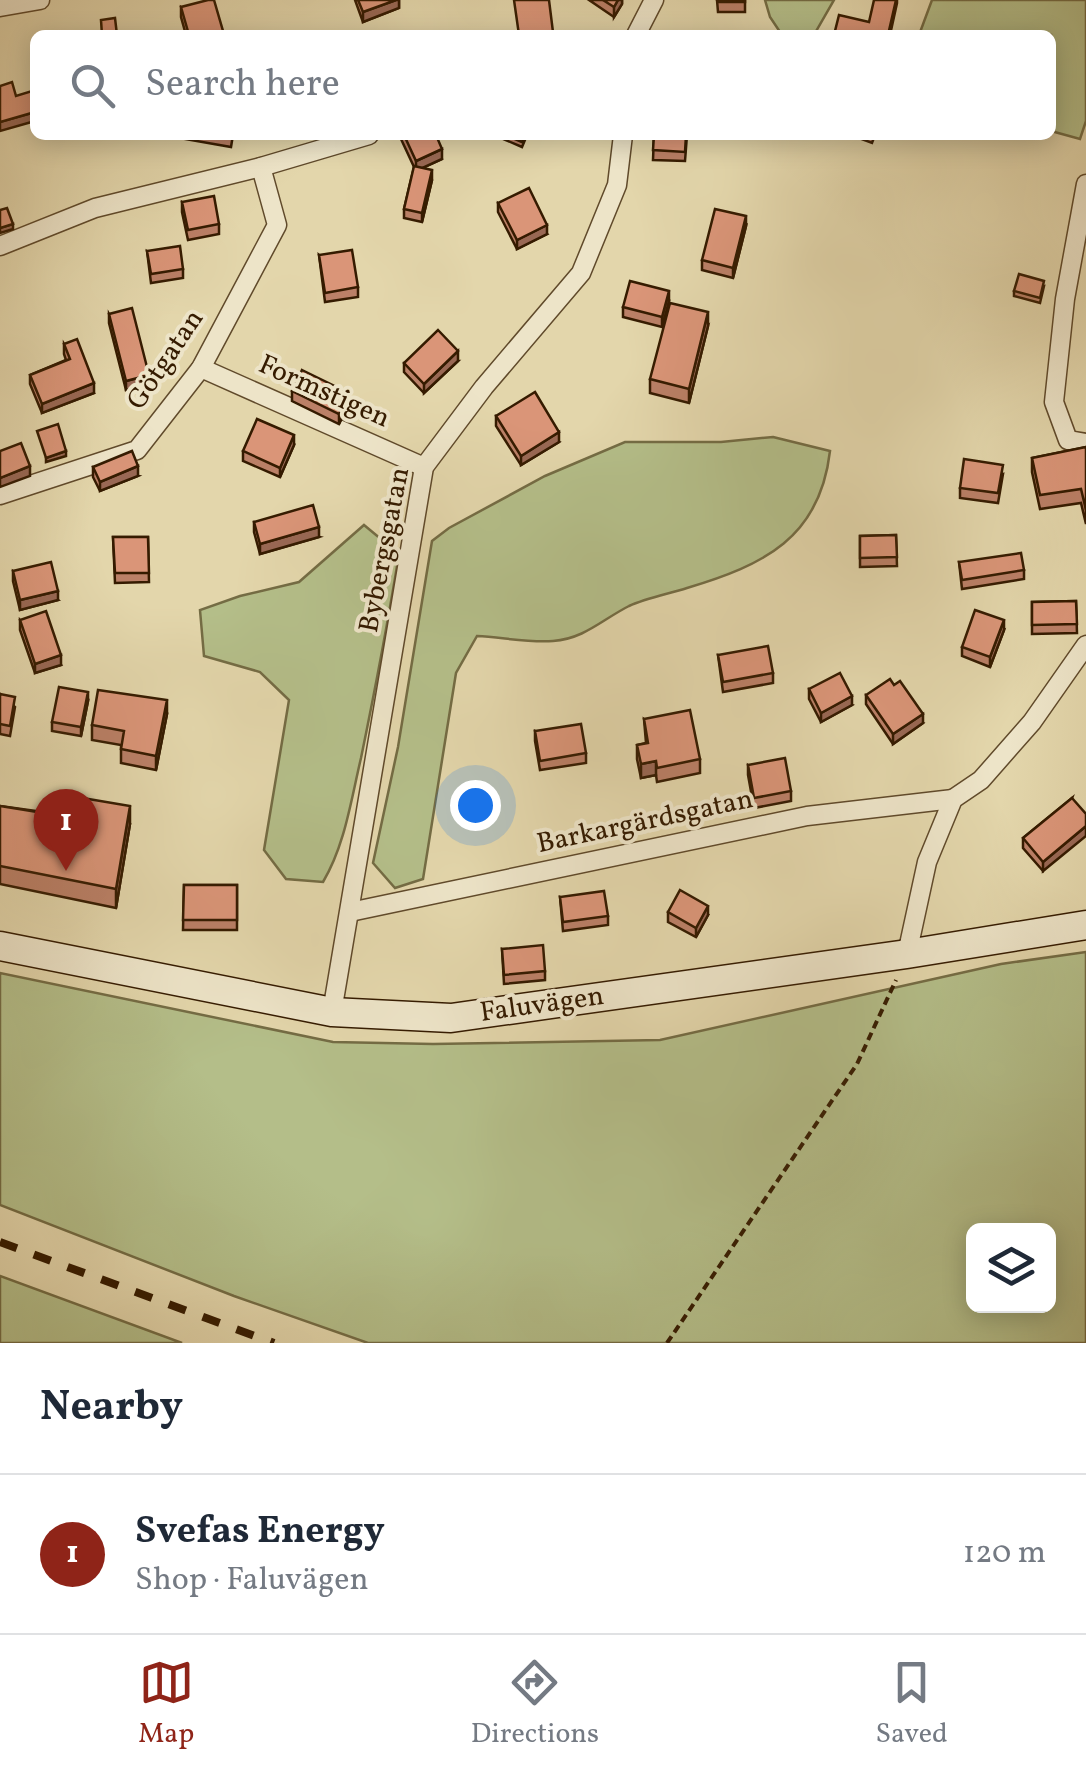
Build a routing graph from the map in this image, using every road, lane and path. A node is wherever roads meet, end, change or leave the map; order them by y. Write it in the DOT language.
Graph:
graph roads {
  1 [pos="40,0"];
  2 [pos="654,0"];
  3 [pos="0,7"];
  4 [pos="639,30"];
  5 [pos="352,140"];
  6 [pos="623,140"];
  7 [pos="261,167"];
  8 [pos="1086,184"];
  9 [pos="0,246"];
  10 [pos="201,368"];
  11 [pos="1086,443"];
  12 [pos="424,466"];
  13 [pos="0,495"];
  14 [pos="1086,644"];
  15 [pos="953,799"];
  16 [pos="350,912"];
  17 [pos="1086,925"];
  18 [pos="0,946"];
  19 [pos="908,954"];
  20 [pos="332,1012"];
  21 [pos="667,1343"];
  1 -- 3 [label="street"];
  2 -- 4 [label="street"];
  5 -- 7 [label="street"];
  6 -- 12 [label="street, Bybergsgatan"];
  7 -- 9 [label="street"];
  7 -- 10 [label="street, Götgatan"];
  8 -- 11 [label="street"];
  10 -- 12 [label="street, Formstigen"];
  10 -- 13 [label="street, Götgatan"];
  12 -- 16 [label="street, Bybergsgatan"];
  14 -- 15 [label="street"];
  15 -- 16 [label="street, Barkargärdsgatan"];
  15 -- 19 [label="street"];
  16 -- 20 [label="street"];
  17 -- 19 [label="street, Faluvägen"];
  18 -- 20 [label="street, Faluvägen"];
  19 -- 20 [label="street, Faluvägen"];
  19 -- 21 [label="path"];
}
